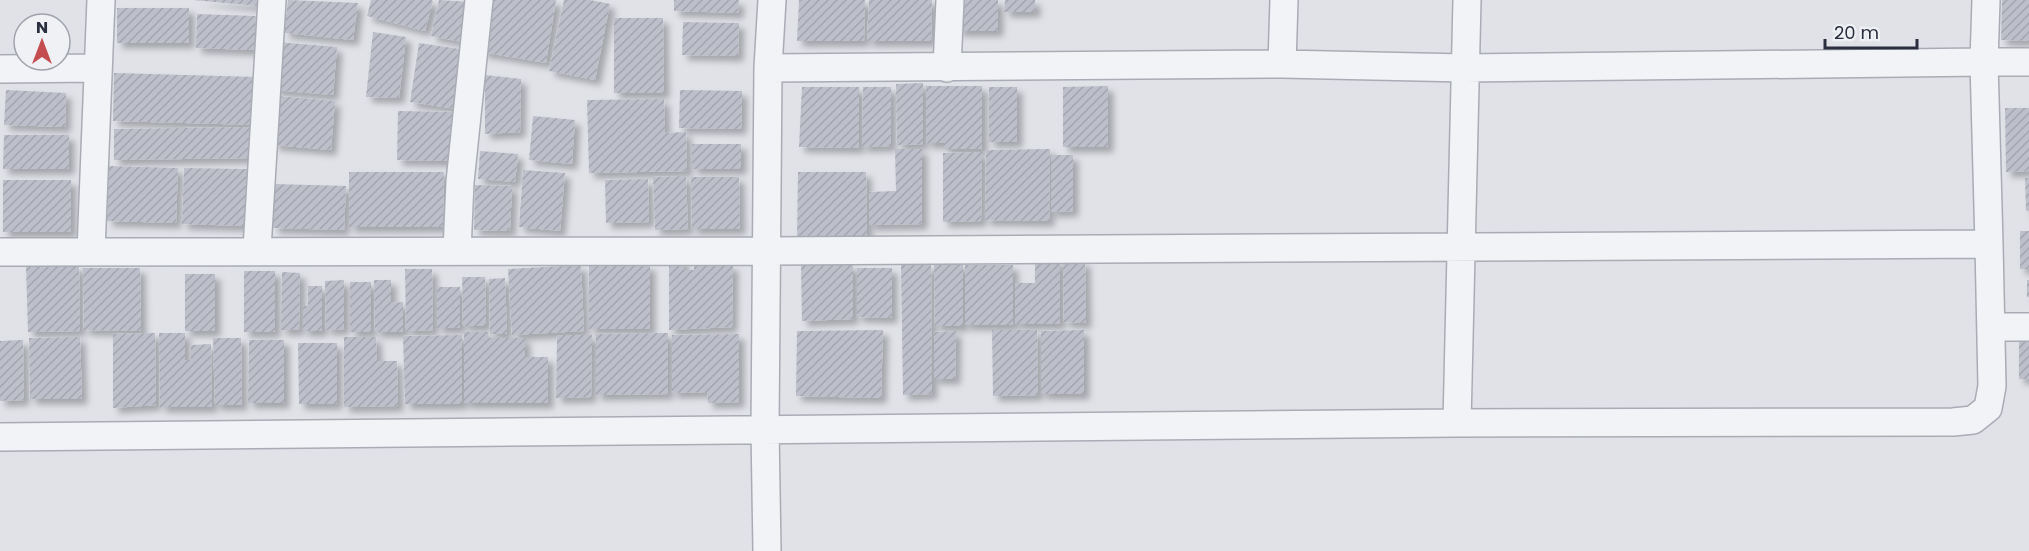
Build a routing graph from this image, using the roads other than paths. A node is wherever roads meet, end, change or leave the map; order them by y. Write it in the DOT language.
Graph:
graph roads {
  1 [pos="101,0"];
  2 [pos="272,0"];
  3 [pos="479,0"];
  4 [pos="772,0"];
  5 [pos="950,0"];
  6 [pos="1284,0"];
  7 [pos="1467,0"];
  8 [pos="1986,0"];
  9 [pos="2029,62"];
  10 [pos="1984,63"];
  11 [pos="1282,64"];
  12 [pos="96,68"];
  13 [pos="768,68"];
  14 [pos="947,68"];
  15 [pos="1465,68"];
  16 [pos="0,69"];
  17 [pos="1989,244"];
  18 [pos="1460,245"];
  19 [pos="257,249"];
  20 [pos="91,251"];
  21 [pos="457,251"];
  22 [pos="768,251"];
  23 [pos="0,252"];
  24 [pos="1992,327"];
  25 [pos="2029,327"];
  26 [pos="1457,423"];
  27 [pos="765,429"];
  28 [pos="0,437"];
  29 [pos="767,551"];
  1 -- 12 [label="street"];
  2 -- 19 [label="street"];
  3 -- 21 [label="street"];
  4 -- 13 [label="street"];
  5 -- 14 [label="street"];
  6 -- 11 [label="street"];
  7 -- 15 [label="street"];
  8 -- 10 [label="street"];
  9 -- 10 [label="street"];
  10 -- 15 [label="street"];
  10 -- 17 [label="street"];
  11 -- 14 [label="street"];
  11 -- 15 [label="street"];
  12 -- 16 [label="street"];
  12 -- 20 [label="street"];
  13 -- 14 [label="street"];
  13 -- 22 [label="street"];
  15 -- 18 [label="street"];
  17 -- 18 [label="street"];
  17 -- 24 [label="street"];
  18 -- 22 [label="street"];
  18 -- 26 [label="street"];
  19 -- 20 [label="street"];
  19 -- 21 [label="street"];
  20 -- 23 [label="street"];
  21 -- 22 [label="street"];
  22 -- 27 [label="street"];
  24 -- 25 [label="street"];
  24 -- 26 [label="street"];
  26 -- 27 [label="street"];
  27 -- 28 [label="street"];
  27 -- 29 [label="street"];
}
